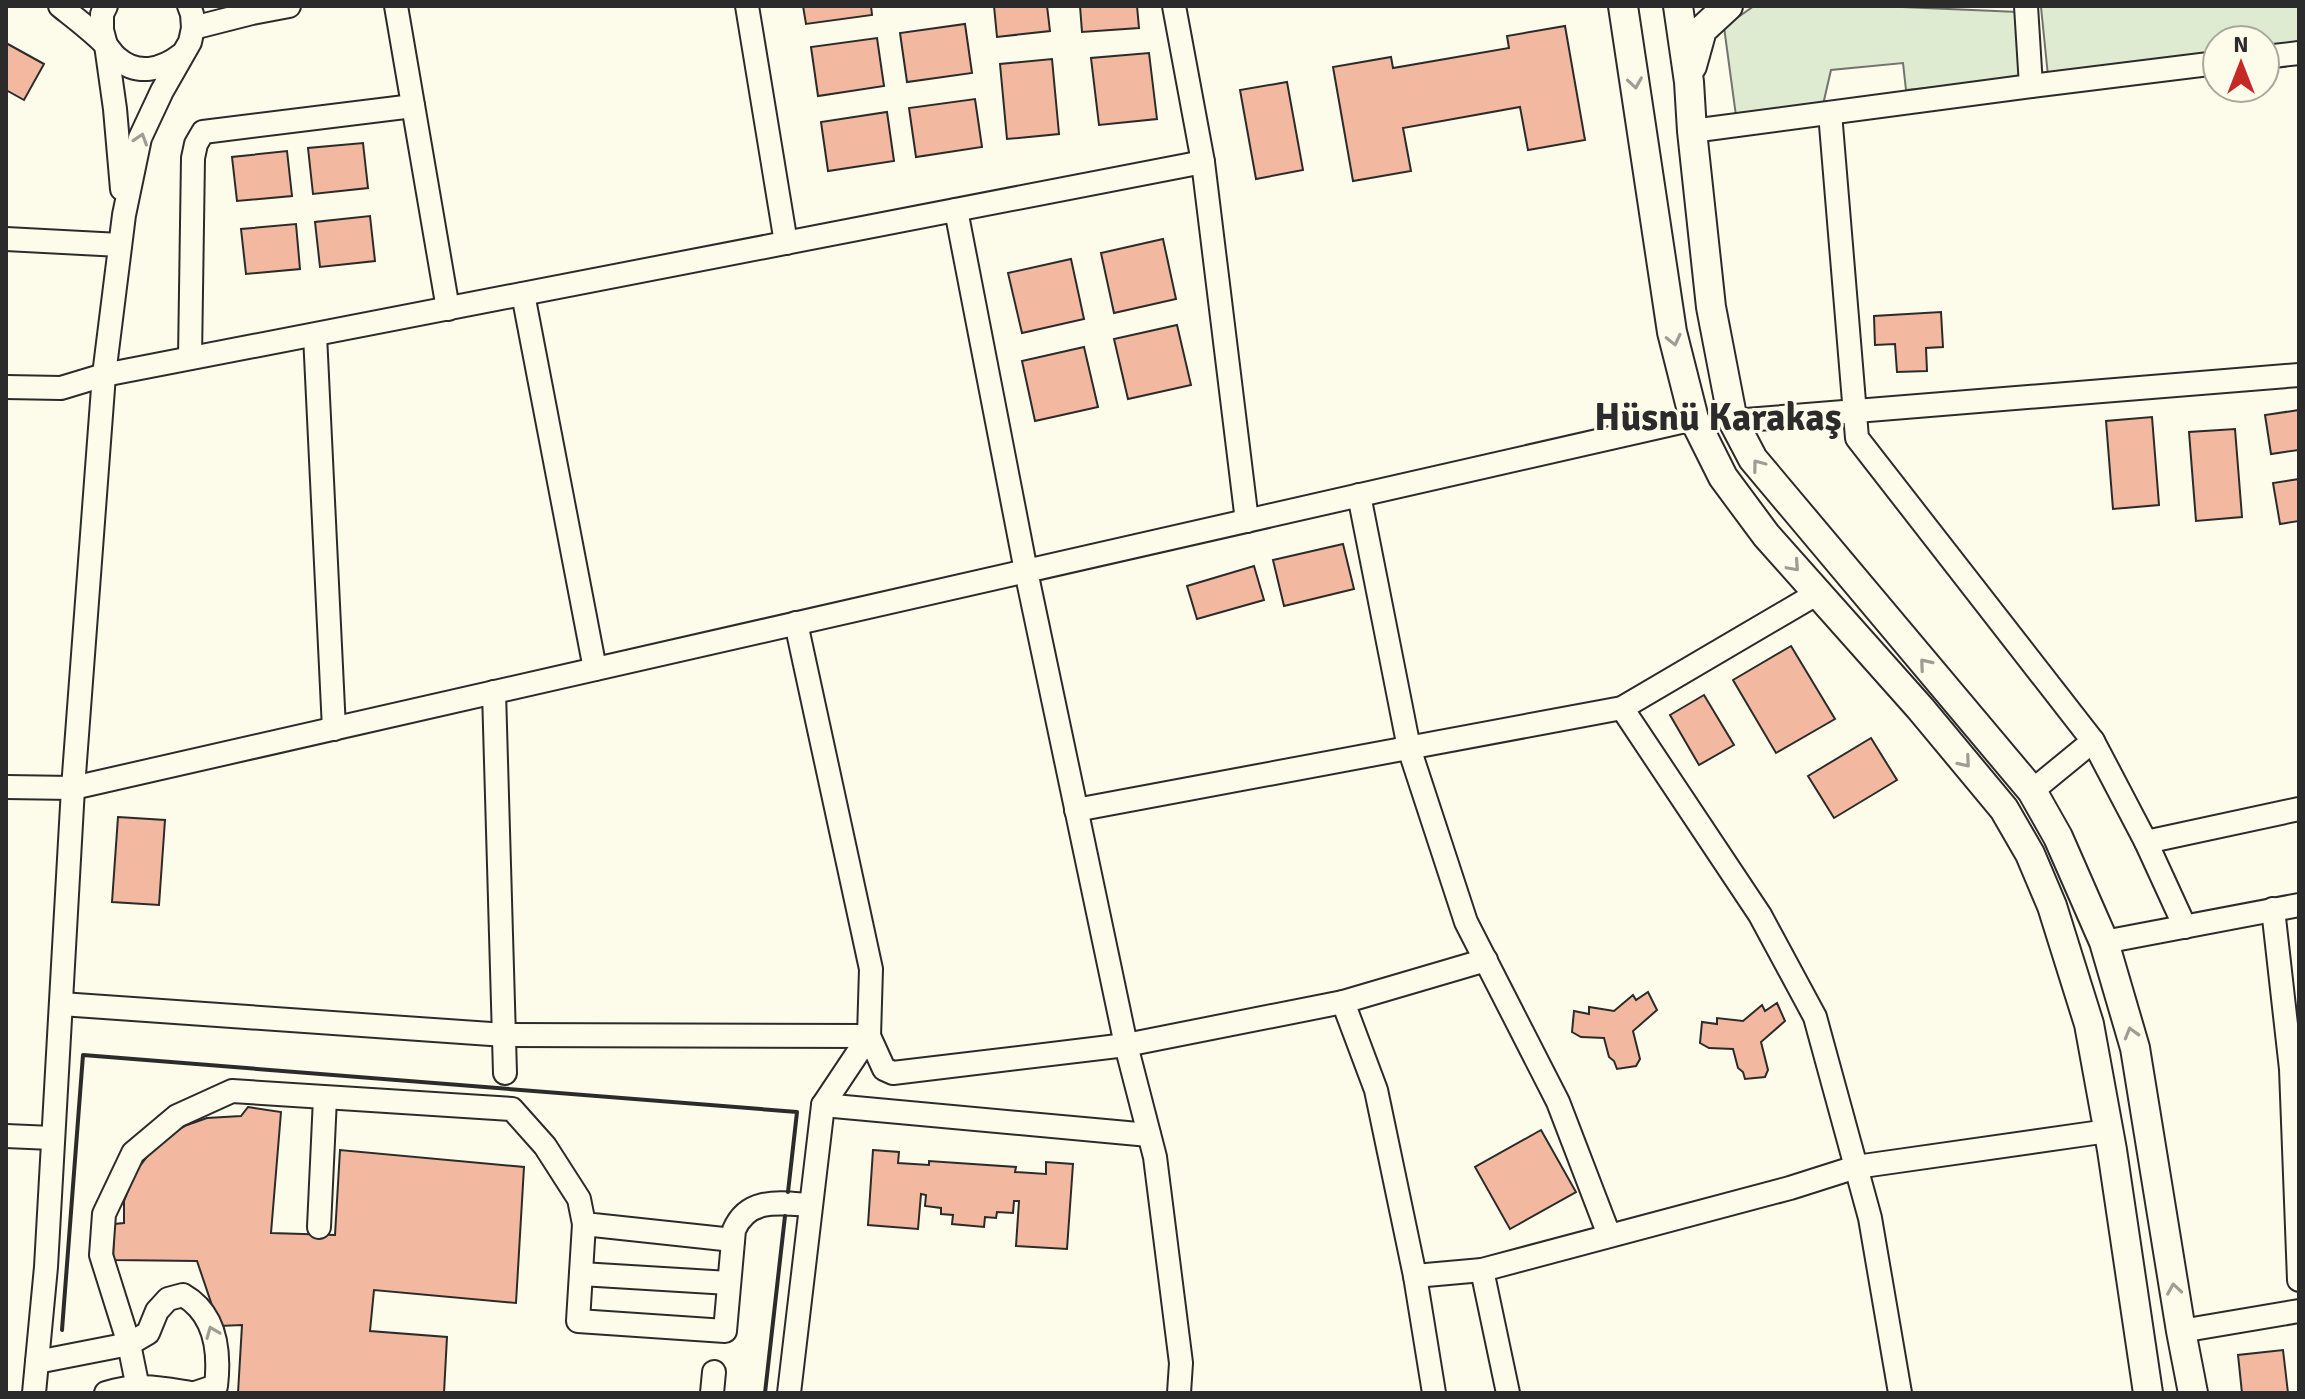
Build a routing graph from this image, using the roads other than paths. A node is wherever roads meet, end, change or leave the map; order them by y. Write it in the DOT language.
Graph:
graph roads {
  1 [pos="60,6"];
  2 [pos="106,6"];
  3 [pos="289,6"];
  4 [pos="396,6"];
  5 [pos="747,6"];
  6 [pos="1174,6"];
  7 [pos="1623,6"];
  8 [pos="1678,6"];
  9 [pos="1728,6"];
  10 [pos="2026,6"];
  11 [pos="191,17"];
  12 [pos="106,45"];
  13 [pos="182,55"];
  14 [pos="2201,65"];
  15 [pos="1689,82"];
  16 [pos="2031,86"];
  17 [pos="413,106"];
  18 [pos="1830,113"];
  19 [pos="1692,131"];
  20 [pos="1203,162"];
  21 [pos="956,210"];
  22 [pos="124,215"];
  23 [pos="6,239"];
  24 [pos="786,243"];
  25 [pos="120,245"];
  26 [pos="523,294"];
  27 [pos="448,309"];
  28 [pos="315,335"];
  29 [pos="190,358"];
  30 [pos="104,375"];
  31 [pos="2299,375"];
  32 [pos="6,387"];
  33 [pos="1854,410"];
  34 [pos="1694,419"];
  35 [pos="1733,421"];
  36 [pos="1359,495"];
  37 [pos="1247,521"];
  38 [pos="1026,571"];
  39 [pos="1818,593"];
  40 [pos="796,623"];
  41 [pos="595,669"];
  42 [pos="494,692"];
  43 [pos="1622,708"];
  44 [pos="334,729"];
  45 [pos="2093,741"];
  46 [pos="1409,748"];
  47 [pos="6,787"];
  48 [pos="73,788"];
  49 [pos="2032,791"];
  50 [pos="2299,809"];
  51 [pos="1076,810"];
  52 [pos="2146,842"];
  53 [pos="2299,905"];
  54 [pos="2273,909"];
  55 [pos="2185,927"];
  56 [pos="2104,942"];
  57 [pos="1486,960"];
  58 [pos="1343,1002"];
  59 [pos="61,1004"];
  60 [pos="505,1035"];
  61 [pos="869,1036"];
  62 [pos="1126,1045"];
  63 [pos="505,1073"];
  64 [pos="325,1098"];
  65 [pos="823,1105"];
  66 [pos="2108,1131"];
  67 [pos="1149,1135"];
  68 [pos="6,1136"];
  69 [pos="52,1138"];
  70 [pos="1856,1167"];
  71 [pos="2298,1201"];
  72 [pos="810,1205"];
  73 [pos="584,1224"];
  74 [pos="319,1227"];
  75 [pos="1609,1235"];
  76 [pos="733,1240"];
  77 [pos="1482,1270"];
  78 [pos="581,1274"];
  79 [pos="1415,1276"];
  80 [pos="2299,1280"];
  81 [pos="729,1283"];
  82 [pos="2299,1311"];
  83 [pos="2181,1331"];
  84 [pos="129,1344"];
  85 [pos="37,1362"];
  86 [pos="138,1390"];
  87 [pos="34,1393"];
  88 [pos="106,1393"];
  89 [pos="193,1393"];
  90 [pos="789,1393"];
  91 [pos="1179,1393"];
  92 [pos="1434,1393"];
  93 [pos="1508,1393"];
  94 [pos="1900,1393"];
  95 [pos="2148,1393"];
  96 [pos="2193,1393"];
  1 -- 12 [label="street"];
  2 -- 12 [label="street"];
  3 -- 11 [label="street"];
  4 -- 17 [label="street"];
  5 -- 24 [label="street"];
  6 -- 20 [label="street"];
  7 -- 34 [label="main road, one-way"];
  8 -- 15 [label="main road"];
  9 -- 15 [label="main road"];
  10 -- 16 [label="street"];
  11 -- 13 [label="street"];
  12 -- 13 [label="street"];
  12 -- 22 [label="street"];
  22 -- 13 [label="street, one-way"];
  14 -- 16 [label="street"];
  15 -- 19 [label="main road"];
  16 -- 18 [label="street"];
  17 -- 27 [label="street"];
  17 -- 29 [label="street"];
  18 -- 19 [label="street"];
  18 -- 33 [label="street"];
  19 -- 35 [label="main road"];
  20 -- 21 [label="street"];
  20 -- 37 [label="street"];
  21 -- 24 [label="street"];
  21 -- 38 [label="street"];
  22 -- 25 [label="street"];
  23 -- 25 [label="street"];
  24 -- 26 [label="street"];
  25 -- 30 [label="street"];
  26 -- 27 [label="street"];
  26 -- 41 [label="street"];
  27 -- 28 [label="street"];
  28 -- 29 [label="street"];
  28 -- 44 [label="street"];
  29 -- 30 [label="street"];
  30 -- 32 [label="street"];
  30 -- 48 [label="street"];
  31 -- 33 [label="street"];
  33 -- 35 [label="street"];
  33 -- 45 [label="street"];
  34 -- 36 [label="street"];
  34 -- 39 [label="main road, one-way"];
  49 -- 35 [label="main road, one-way"];
  36 -- 37 [label="street"];
  36 -- 46 [label="street"];
  37 -- 38 [label="street"];
  38 -- 40 [label="street"];
  38 -- 51 [label="street"];
  39 -- 43 [label="street"];
  39 -- 66 [label="main road, one-way"];
  40 -- 41 [label="street"];
  40 -- 61 [label="street"];
  41 -- 42 [label="street"];
  42 -- 44 [label="street"];
  42 -- 60 [label="street"];
  43 -- 46 [label="street"];
  43 -- 70 [label="street"];
  44 -- 48 [label="street"];
  45 -- 49 [label="street"];
  45 -- 52 [label="street"];
  46 -- 51 [label="street"];
  46 -- 57 [label="street"];
  47 -- 48 [label="street"];
  48 -- 59 [label="street"];
  49 -- 56 [label="main road"];
  50 -- 52 [label="street"];
  51 -- 62 [label="street"];
  52 -- 55 [label="street"];
  53 -- 54 [label="street"];
  54 -- 55 [label="street"];
  54 -- 71 [label="street"];
  55 -- 56 [label="street"];
  83 -- 56 [label="main road, one-way"];
  57 -- 58 [label="street"];
  57 -- 75 [label="street"];
  58 -- 62 [label="street"];
  58 -- 79 [label="street"];
  59 -- 60 [label="street"];
  59 -- 69 [label="street"];
  60 -- 61 [label="street"];
  60 -- 63 [label="street"];
  61 -- 62 [label="street"];
  61 -- 65 [label="street"];
  62 -- 67 [label="street"];
  64 -- 73 [label="street"];
  64 -- 74 [label="street"];
  64 -- 84 [label="street"];
  65 -- 67 [label="street"];
  65 -- 72 [label="street"];
  66 -- 70 [label="street"];
  66 -- 95 [label="main road"];
  67 -- 91 [label="street"];
  68 -- 69 [label="street"];
  69 -- 85 [label="street"];
  70 -- 75 [label="street"];
  70 -- 94 [label="street"];
  71 -- 80 [label="street"];
  72 -- 76 [label="street"];
  72 -- 90 [label="street"];
  73 -- 76 [label="street"];
  73 -- 78 [label="street"];
  75 -- 77 [label="street"];
  76 -- 81 [label="street"];
  77 -- 79 [label="street"];
  77 -- 93 [label="street"];
  78 -- 81 [label="street"];
  78 -- 81 [label="street"];
  79 -- 92 [label="street"];
  82 -- 83 [label="street"];
  83 -- 96 [label="main road"];
  84 -- 85 [label="street"];
  84 -- 86 [label="street"];
  89 -- 84 [label="street, one-way"];
  85 -- 87 [label="street"];
  86 -- 88 [label="street"];
  86 -- 89 [label="street"];
}
